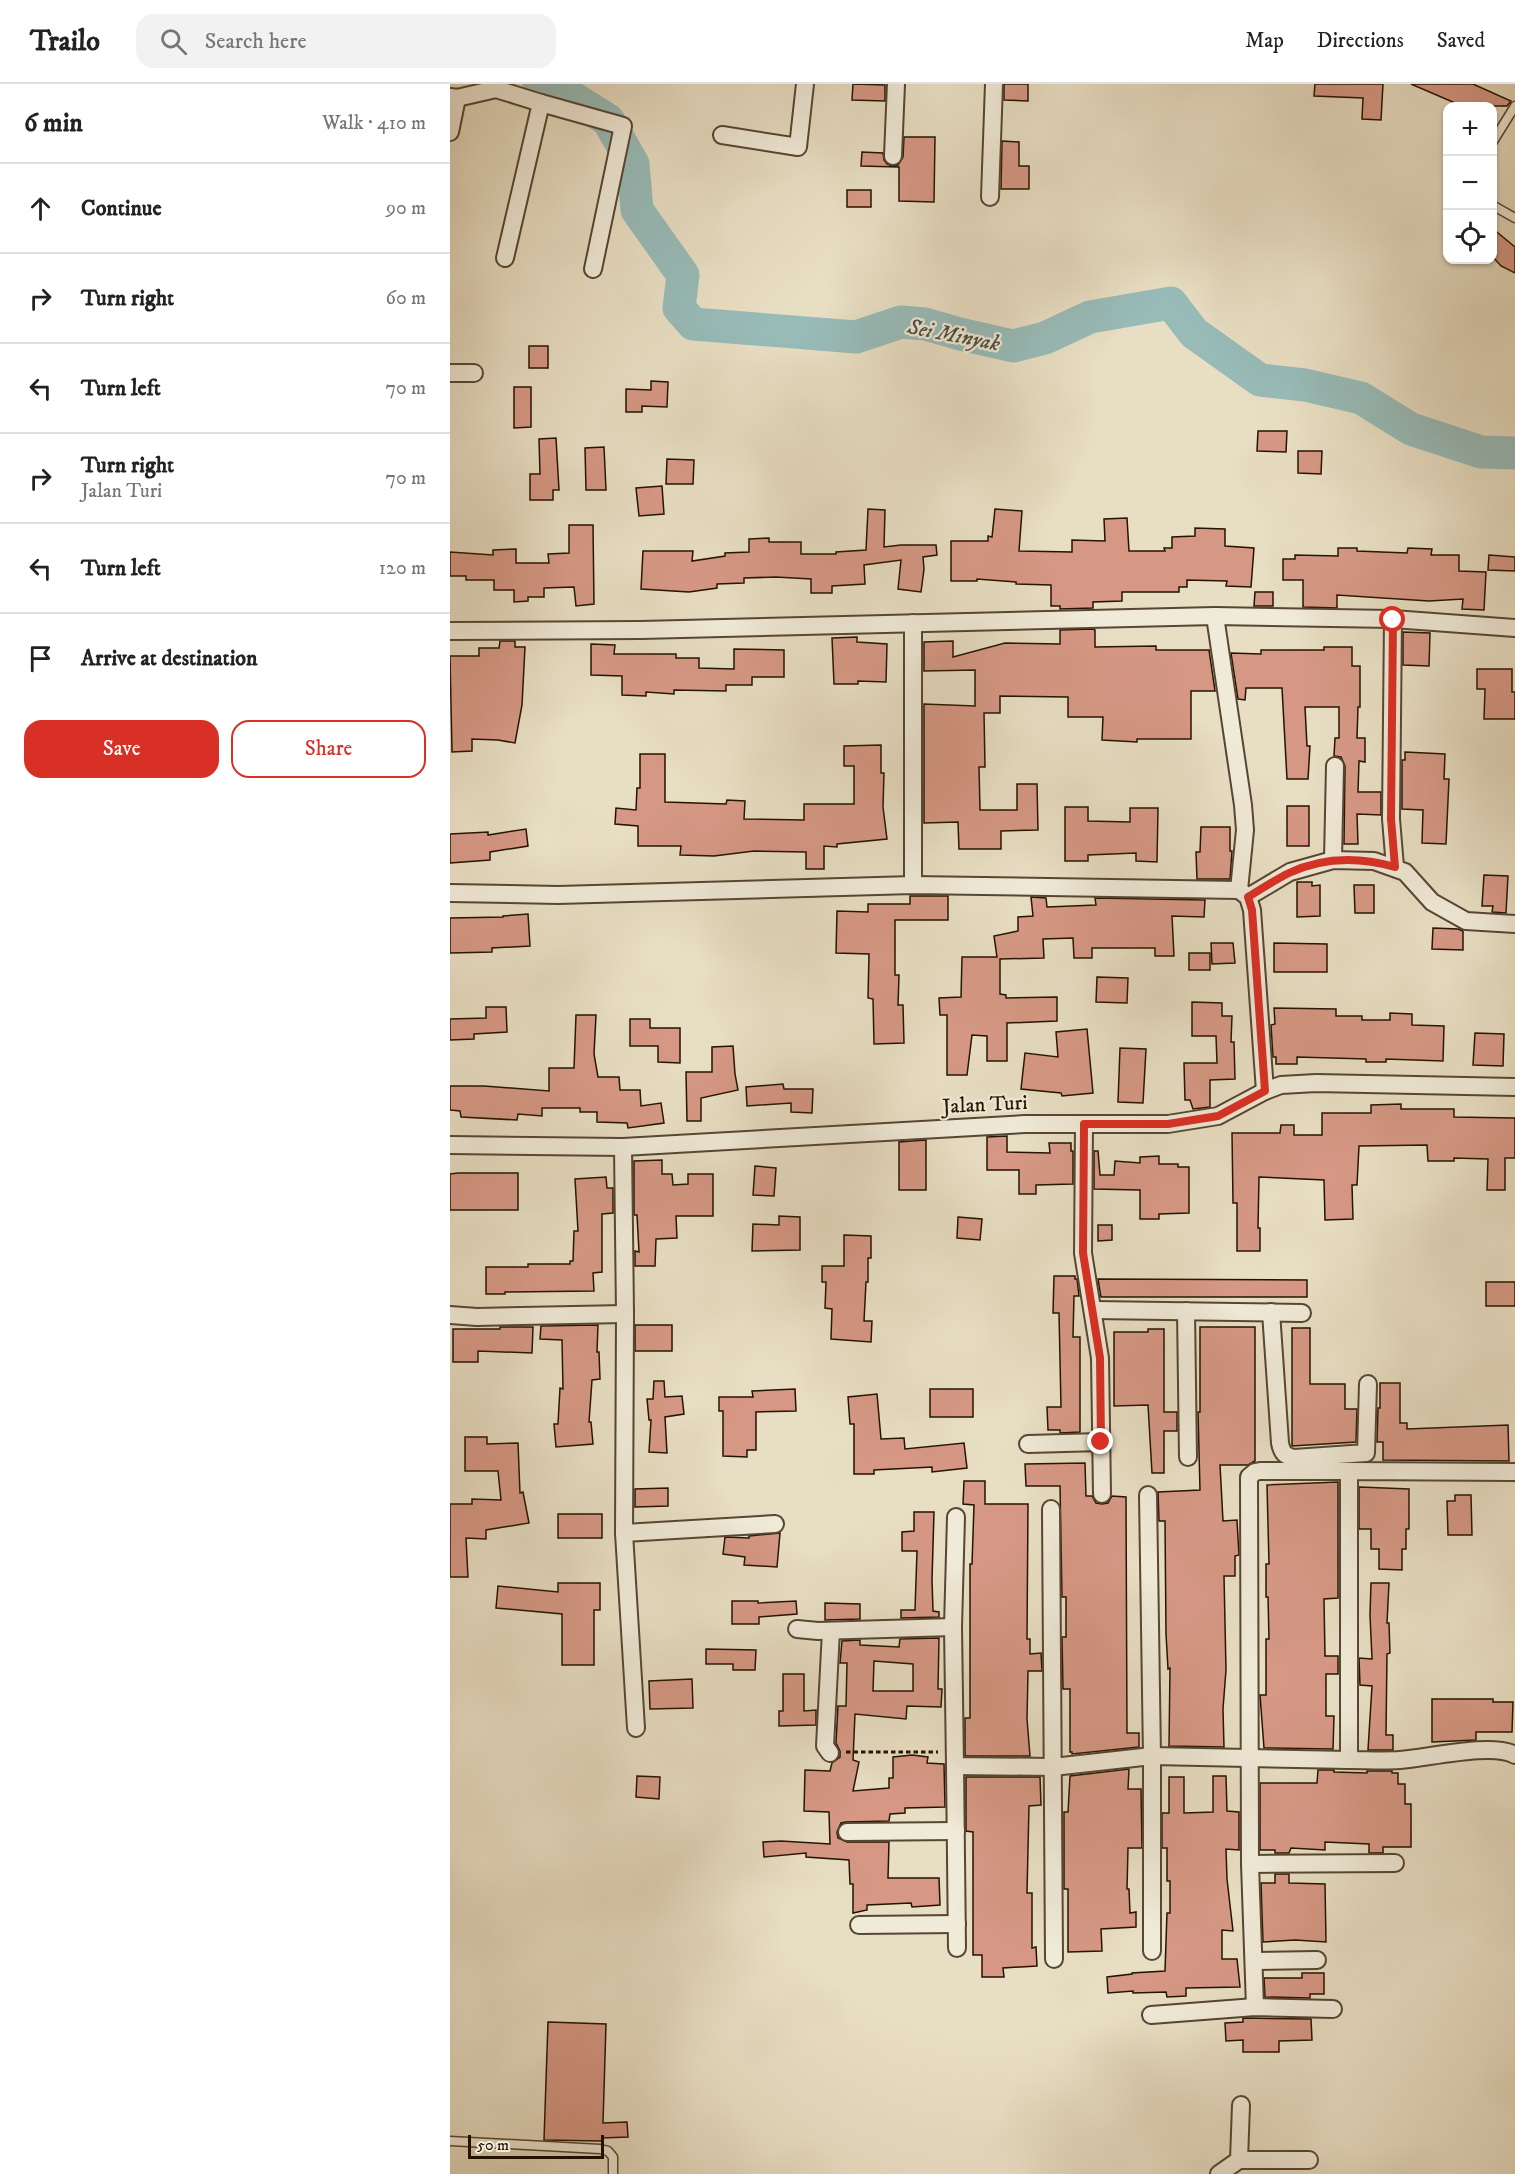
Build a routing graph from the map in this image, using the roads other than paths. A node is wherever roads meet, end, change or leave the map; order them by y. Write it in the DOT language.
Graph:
graph roads {
  1 [pos="805,84"];
  2 [pos="896,84"];
  3 [pos="994,84"];
  4 [pos="454,98"];
  5 [pos="541,103"];
  6 [pos="1515,106"];
  7 [pos="450,132"];
  8 [pos="722,135"];
  9 [pos="1497,135"];
  10 [pos="893,156"];
  11 [pos="990,197"];
  12 [pos="1497,208"];
  13 [pos="1515,218"];
  14 [pos="505,258"];
  15 [pos="593,269"];
  16 [pos="450,373"];
  17 [pos="474,373"];
  18 [pos="1215,616"];
  19 [pos="1393,620"];
  20 [pos="913,623"];
  21 [pos="1515,628"];
  22 [pos="450,631"];
  23 [pos="1335,766"];
  24 [pos="1333,860"];
  25 [pos="1395,867"];
  26 [pos="913,885"];
  27 [pos="450,893"];
  28 [pos="1243,894"];
  29 [pos="1515,924"];
  30 [pos="1515,1087"];
  31 [pos="1265,1091"];
  32 [pos="1084,1124"];
  33 [pos="450,1145"];
  34 [pos="623,1147"];
  35 [pos="1094,1310"];
  36 [pos="1186,1311"];
  37 [pos="1271,1312"];
  38 [pos="1302,1312"];
  39 [pos="625,1314"];
  40 [pos="450,1315"];
  41 [pos="1368,1384"];
  42 [pos="1101,1442"];
  43 [pos="1028,1444"];
  44 [pos="1366,1453"];
  45 [pos="1188,1457"];
  46 [pos="1349,1471"];
  47 [pos="1368,1471"];
  48 [pos="1515,1472"];
  49 [pos="1102,1494"];
  50 [pos="1148,1495"];
  51 [pos="1051,1509"];
  52 [pos="956,1517"];
  53 [pos="775,1524"];
  54 [pos="624,1533"];
  55 [pos="953,1627"];
  56 [pos="798,1629"];
  57 [pos="831,1631"];
  58 [pos="636,1728"];
  59 [pos="830,1753"];
  60 [pos="1515,1755"];
  61 [pos="1152,1756"];
  62 [pos="1249,1758"];
  63 [pos="955,1759"];
  64 [pos="1349,1760"];
  65 [pos="1053,1767"];
  66 [pos="848,1832"];
  67 [pos="956,1832"];
  68 [pos="1395,1863"];
  69 [pos="1250,1864"];
  70 [pos="957,1924"];
  71 [pos="860,1925"];
  72 [pos="957,1948"];
  73 [pos="1152,1951"];
  74 [pos="1054,1959"];
  75 [pos="1317,1960"];
  76 [pos="1254,1961"];
  77 [pos="1255,2007"];
  78 [pos="1333,2009"];
  79 [pos="1151,2015"];
  80 [pos="1241,2105"];
  81 [pos="450,2141"];
  82 [pos="1239,2160"];
  83 [pos="1310,2160"];
  84 [pos="613,2174"];
  85 [pos="1219,2174"];
  1 -- 8 [label="street"];
  2 -- 10 [label="street"];
  3 -- 11 [label="street"];
  4 -- 5 [label="street"];
  4 -- 7 [label="street"];
  5 -- 14 [label="street"];
  5 -- 15 [label="street"];
  6 -- 9 [label="lane"];
  12 -- 13 [label="lane"];
  16 -- 17 [label="street"];
  18 -- 19 [label="street"];
  18 -- 20 [label="street"];
  18 -- 28 [label="street"];
  19 -- 21 [label="street"];
  19 -- 25 [label="street"];
  20 -- 22 [label="street"];
  20 -- 26 [label="street"];
  23 -- 24 [label="street"];
  24 -- 25 [label="street"];
  24 -- 28 [label="street"];
  25 -- 29 [label="street"];
  26 -- 27 [label="street"];
  26 -- 28 [label="street"];
  28 -- 31 [label="street"];
  30 -- 31 [label="street, Jalan Turi"];
  31 -- 32 [label="street, Jalan Turi"];
  32 -- 34 [label="street, Jalan Turi"];
  32 -- 35 [label="street"];
  33 -- 34 [label="street, Jalan Turi"];
  34 -- 39 [label="street"];
  35 -- 36 [label="street"];
  35 -- 42 [label="street"];
  36 -- 37 [label="street"];
  36 -- 45 [label="street"];
  37 -- 38 [label="street"];
  37 -- 44 [label="street"];
  39 -- 40 [label="street"];
  39 -- 54 [label="street"];
  41 -- 44 [label="street"];
  42 -- 43 [label="street"];
  42 -- 49 [label="street"];
  44 -- 47 [label="street"];
  46 -- 47 [label="street"];
  46 -- 62 [label="street"];
  46 -- 64 [label="street"];
  47 -- 48 [label="street"];
  50 -- 61 [label="street"];
  51 -- 65 [label="street"];
  52 -- 55 [label="street"];
  53 -- 54 [label="street"];
  54 -- 58 [label="street"];
  55 -- 57 [label="street"];
  55 -- 63 [label="street"];
  56 -- 57 [label="street"];
  57 -- 59 [label="street"];
  60 -- 64 [label="street"];
  61 -- 62 [label="street"];
  61 -- 65 [label="street"];
  61 -- 73 [label="street"];
  62 -- 64 [label="street"];
  62 -- 69 [label="street"];
  63 -- 65 [label="street"];
  63 -- 67 [label="street"];
  65 -- 74 [label="street"];
  66 -- 67 [label="street"];
  67 -- 70 [label="street"];
  68 -- 69 [label="street"];
  69 -- 76 [label="street"];
  70 -- 71 [label="street"];
  70 -- 72 [label="street"];
  75 -- 76 [label="street"];
  76 -- 77 [label="street"];
  77 -- 78 [label="street"];
  77 -- 79 [label="street"];
  80 -- 82 [label="street"];
  81 -- 84 [label="lane"];
  82 -- 83 [label="street"];
  82 -- 85 [label="street"];
}
